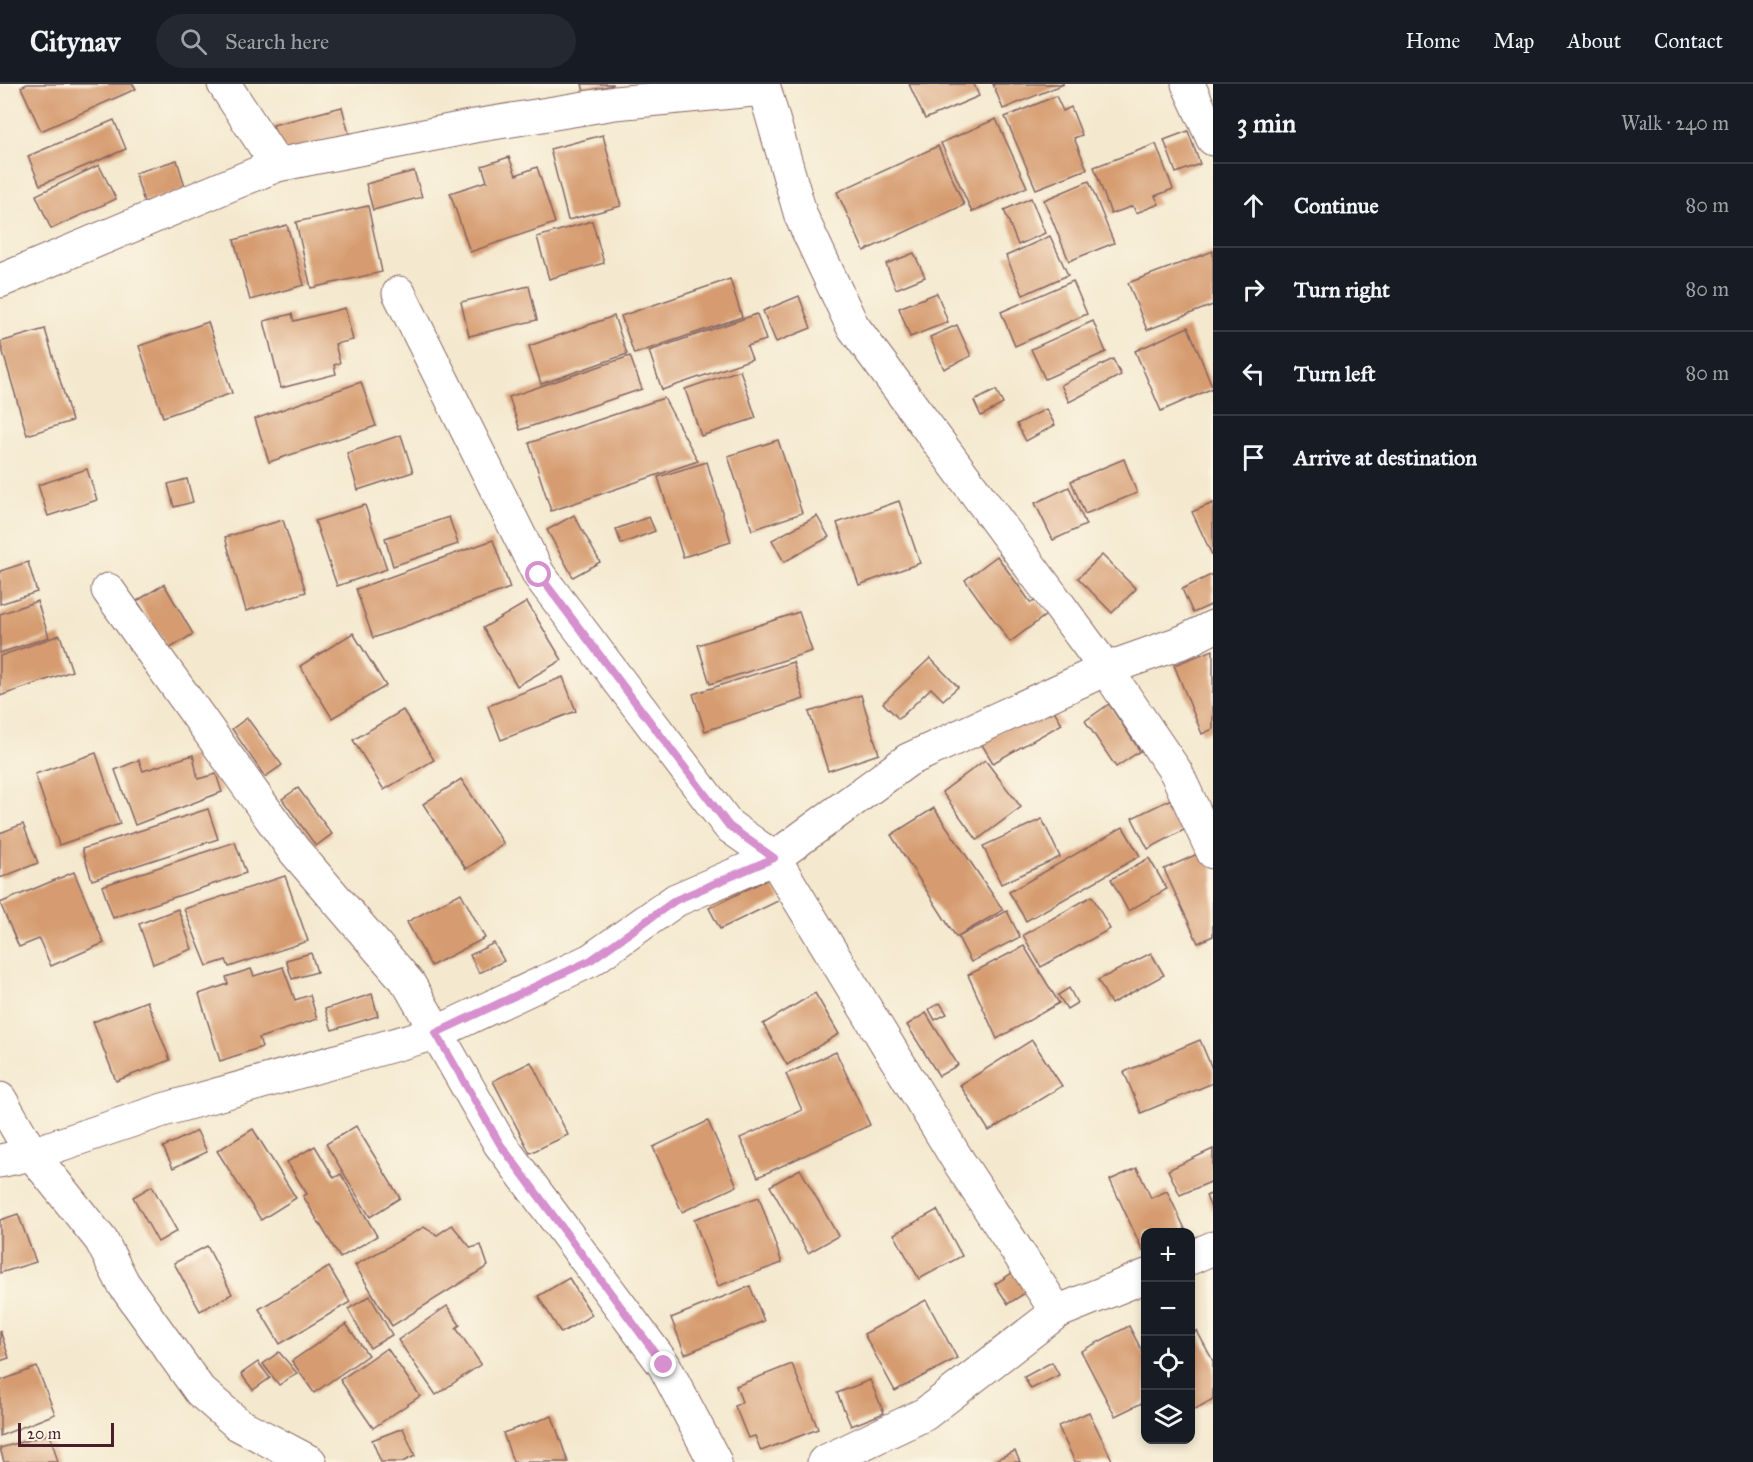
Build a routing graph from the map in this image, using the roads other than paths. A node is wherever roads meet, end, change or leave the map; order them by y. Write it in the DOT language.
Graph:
graph roads {
  1 [pos="224,84"];
  2 [pos="1188,84"];
  3 [pos="763,86"];
  4 [pos="1213,138"];
  5 [pos="277,165"];
  6 [pos="0,281"];
  7 [pos="399,293"];
  8 [pos="108,590"];
  9 [pos="1213,627"];
  10 [pos="1106,669"];
  11 [pos="1213,852"];
  12 [pos="774,858"];
  13 [pos="436,1033"];
  14 [pos="0,1099"];
  15 [pos="32,1154"];
  16 [pos="0,1161"];
  17 [pos="1213,1248"];
  18 [pos="1195,1256"];
  19 [pos="1141,1278"];
  20 [pos="1057,1312"];
  21 [pos="277,1454"];
  22 [pos="310,1462"];
  23 [pos="715,1462"];
  24 [pos="824,1462"];
  1 -- 5 [label="street"];
  2 -- 4 [label="street"];
  3 -- 5 [label="street"];
  3 -- 10 [label="street"];
  5 -- 6 [label="street"];
  7 -- 12 [label="street"];
  8 -- 13 [label="street"];
  9 -- 10 [label="street"];
  10 -- 11 [label="street"];
  10 -- 12 [label="street"];
  12 -- 13 [label="street"];
  12 -- 20 [label="street"];
  13 -- 15 [label="street"];
  13 -- 23 [label="street"];
  14 -- 15 [label="street"];
  15 -- 16 [label="street"];
  15 -- 21 [label="street"];
  17 -- 18 [label="street"];
  19 -- 20 [label="street"];
  20 -- 24 [label="street"];
  21 -- 22 [label="street"];
}
